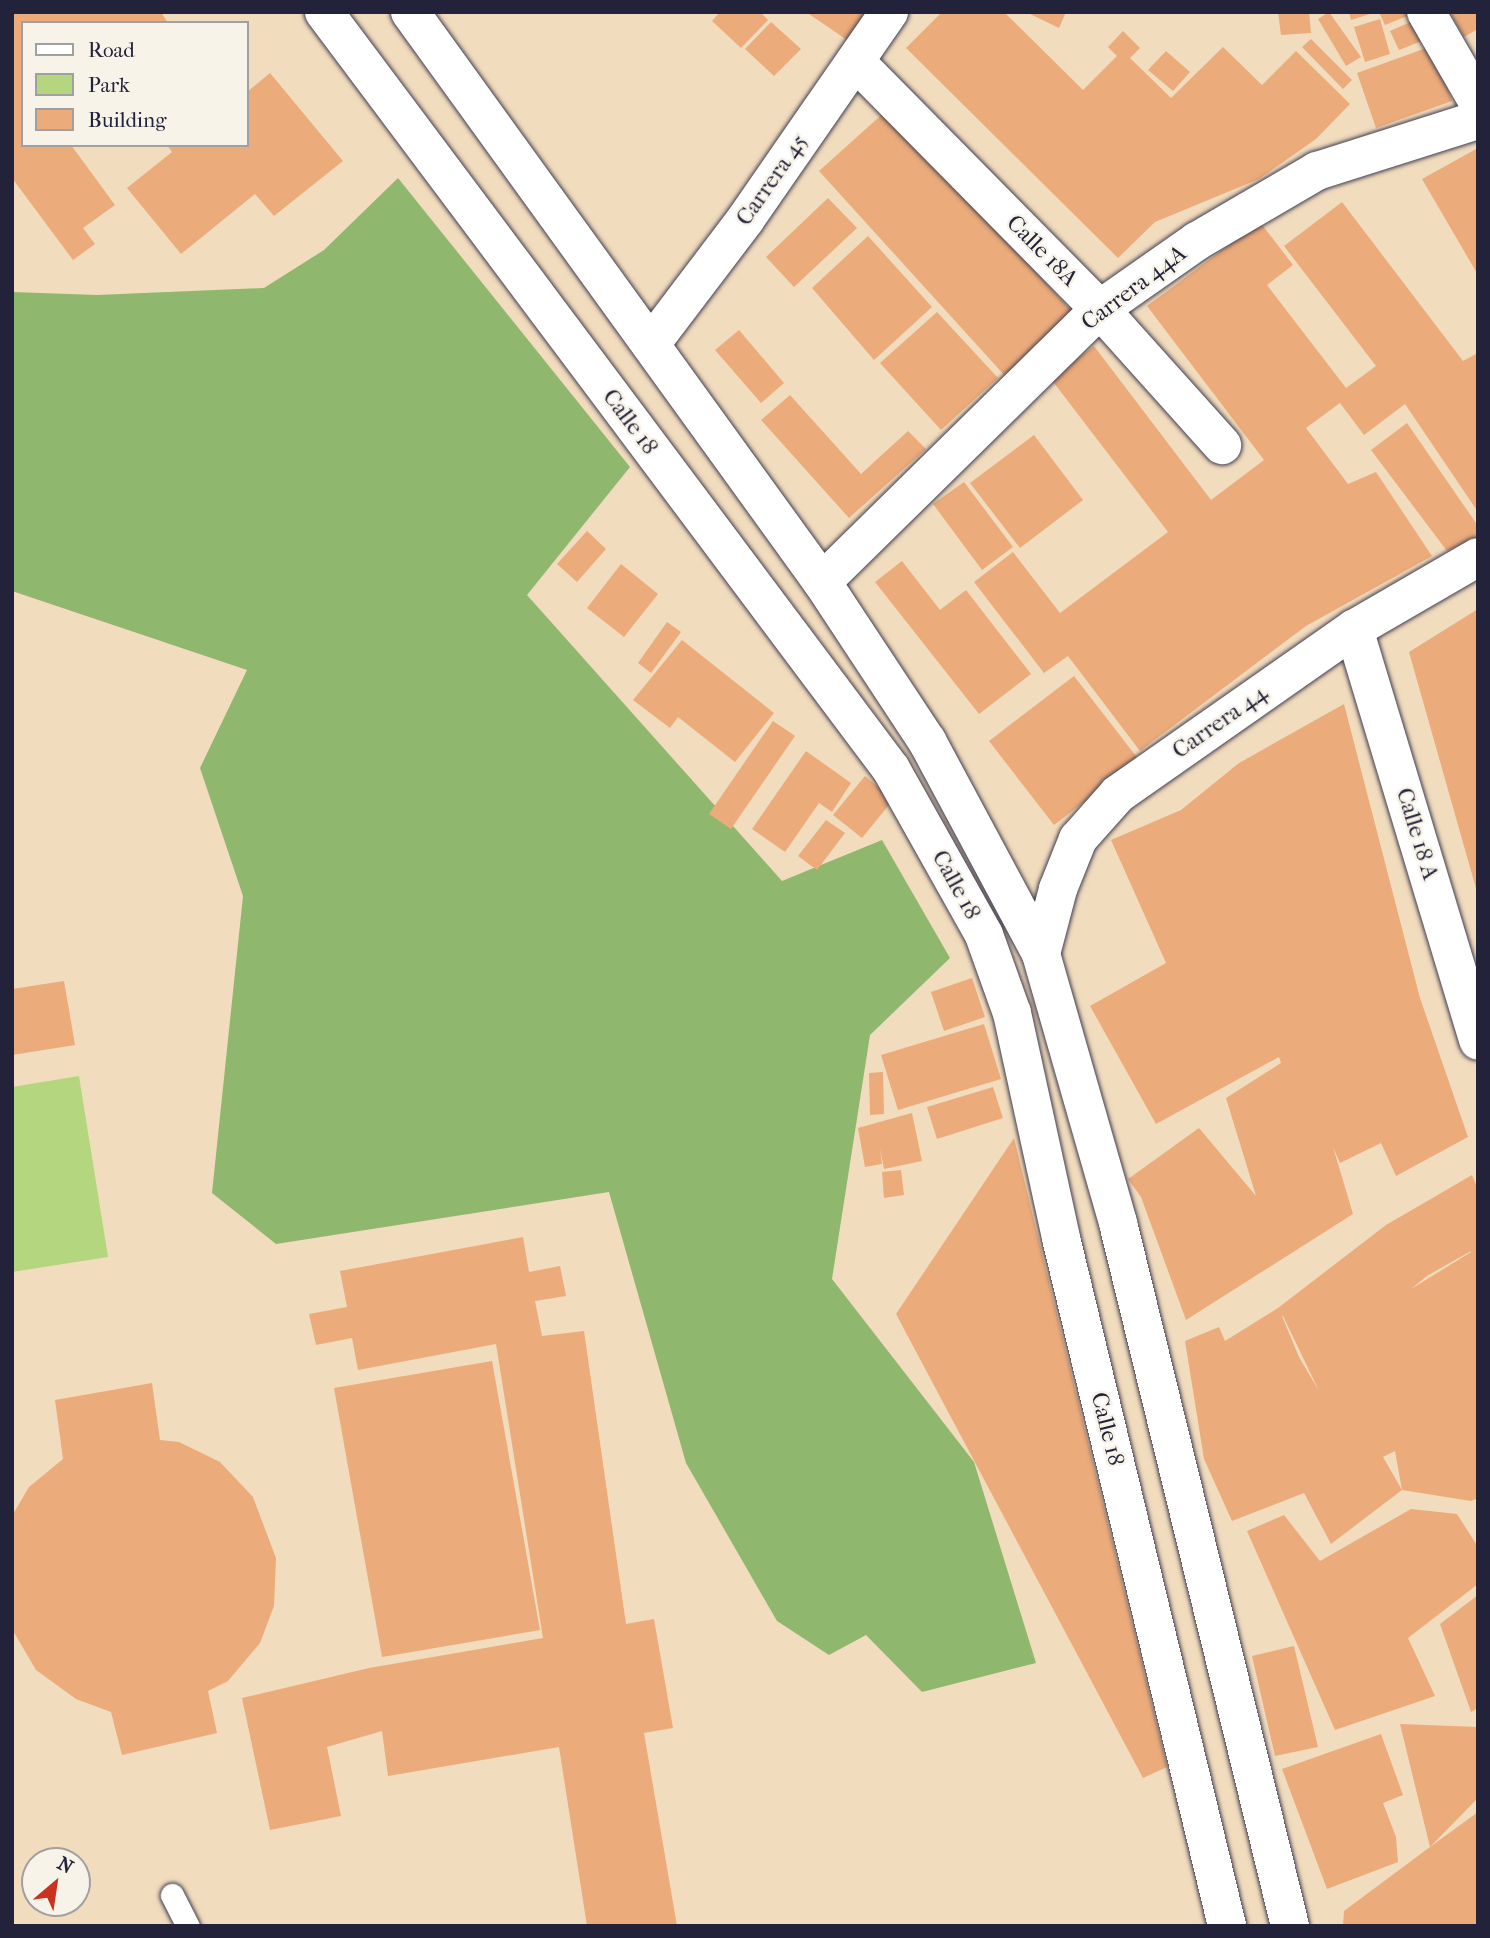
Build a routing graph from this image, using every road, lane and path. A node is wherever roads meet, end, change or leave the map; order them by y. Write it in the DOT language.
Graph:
graph roads {
  1 [pos="324,12"];
  2 [pos="410,12"];
  3 [pos="889,12"];
  4 [pos="1426,12"];
  5 [pos="856,62"];
  6 [pos="1478,102"];
  7 [pos="1478,120"];
  8 [pos="1100,309"];
  9 [pos="651,344"];
  10 [pos="1222,445"];
  11 [pos="1478,557"];
  12 [pos="822,582"];
  13 [pos="1354,629"];
  14 [pos="1041,954"];
  15 [pos="1472,991"];
  16 [pos="1478,1041"];
  17 [pos="172,1895"];
  18 [pos="188,1926"];
  19 [pos="1227,1926"];
  20 [pos="1290,1926"];
  1 -- 19 [label="main road, Calle 18"];
  2 -- 9 [label="main road, Calle 18"];
  3 -- 5 [label="main road, Carrera 45"];
  4 -- 6 [label="main road"];
  5 -- 8 [label="main road, Calle 18A"];
  5 -- 9 [label="main road, Carrera 45"];
  7 -- 8 [label="main road, Carrera 44A"];
  8 -- 10 [label="main road, Calle 18A"];
  8 -- 12 [label="main road, Carrera 44A"];
  9 -- 12 [label="main road, Calle 18"];
  11 -- 13 [label="main road, Carrera 44"];
  12 -- 14 [label="main road, Calle 18"];
  13 -- 14 [label="main road, Carrera 44"];
  13 -- 15 [label="main road, Calle 18 A"];
  14 -- 20 [label="main road, Calle 18"];
  15 -- 16 [label="main road, Calle 18 A"];
  17 -- 18 [label="lane"];
}
